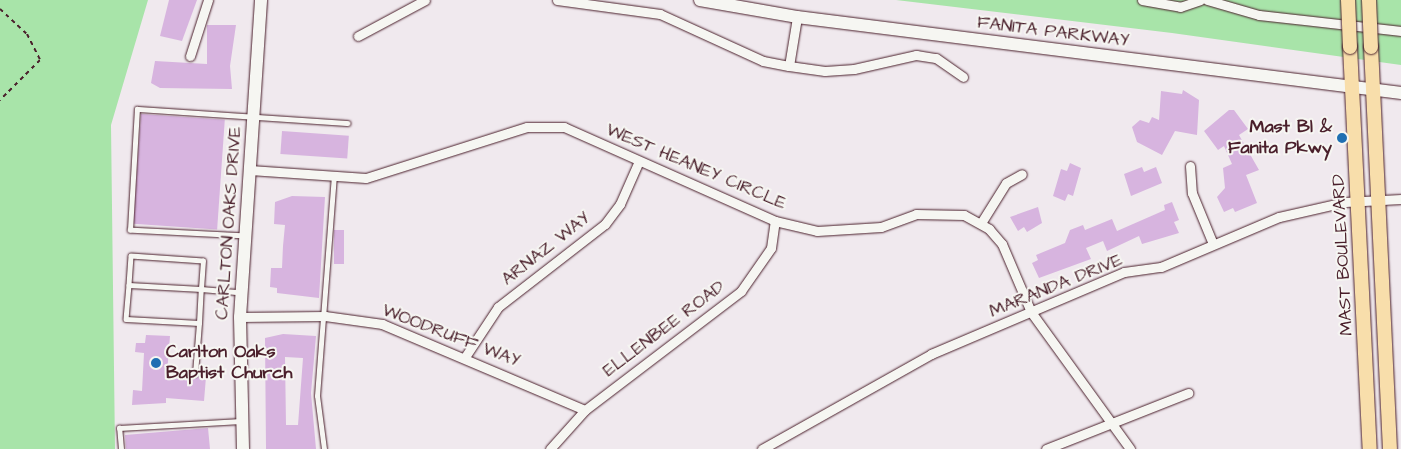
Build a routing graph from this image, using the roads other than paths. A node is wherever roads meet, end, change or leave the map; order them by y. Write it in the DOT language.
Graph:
graph roads {
  1 [pos="208,0"];
  2 [pos="260,0"];
  3 [pos="425,0"];
  4 [pos="557,0"];
  5 [pos="700,0"];
  6 [pos="1142,0"];
  7 [pos="1200,0"];
  8 [pos="1207,0"];
  9 [pos="1348,0"];
  10 [pos="1369,0"];
  11 [pos="1188,1"];
  12 [pos="796,17"];
  13 [pos="1401,31"];
  14 [pos="358,36"];
  15 [pos="190,56"];
  16 [pos="790,66"];
  17 [pos="963,77"];
  18 [pos="1353,88"];
  19 [pos="1375,90"];
  20 [pos="1401,94"];
  21 [pos="253,115"];
  22 [pos="348,123"];
  23 [pos="639,161"];
  24 [pos="1190,166"];
  25 [pos="250,170"];
  26 [pos="1022,174"];
  27 [pos="334,176"];
  28 [pos="1379,199"];
  29 [pos="1359,200"];
  30 [pos="1401,200"];
  31 [pos="776,222"];
  32 [pos="981,223"];
  33 [pos="245,236"];
  34 [pos="1213,244"];
  35 [pos="129,285"];
  36 [pos="201,289"];
  37 [pos="242,292"];
  38 [pos="1031,312"];
  39 [pos="325,316"];
  40 [pos="240,317"];
  41 [pos="199,324"];
  42 [pos="465,356"];
  43 [pos="195,374"];
  44 [pos="1188,393"];
  45 [pos="584,410"];
  46 [pos="240,421"];
  47 [pos="1111,423"];
  48 [pos="121,449"];
  49 [pos="243,449"];
  50 [pos="324,449"];
  51 [pos="550,449"];
  52 [pos="762,449"];
  53 [pos="1046,449"];
  54 [pos="1130,449"];
  55 [pos="1370,449"];
  56 [pos="1390,449"];
  1 -- 15 [label="street"];
  2 -- 21 [label="street, CARLTON OAKS DRIVE"];
  3 -- 14 [label="street"];
  4 -- 16 [label="street"];
  5 -- 12 [label="street, FANITA PARKWAY"];
  6 -- 11 [label="street"];
  7 -- 11 [label="street"];
  8 -- 13 [label="street"];
  9 -- 18 [label="main road, MAST BOULEVARD, bridge"];
  10 -- 19 [label="main road, bridge"];
  12 -- 16 [label="street"];
  12 -- 18 [label="street, FANITA PARKWAY"];
  16 -- 17 [label="street"];
  18 -- 19 [label="street, FANITA PARKWAY"];
  18 -- 29 [label="main road, MAST BOULEVARD"];
  19 -- 20 [label="street, FANITA PARKWAY"];
  19 -- 28 [label="main road"];
  21 -- 22 [label="lane"];
  21 -- 25 [label="street, CARLTON OAKS DRIVE"];
  21 -- 33 [label="lane"];
  23 -- 27 [label="street, WEST HEANEY CIRCLE"];
  23 -- 31 [label="street, WEST HEANEY CIRCLE"];
  23 -- 42 [label="street, ARNAZ WAY"];
  24 -- 34 [label="street"];
  25 -- 27 [label="street, WEST HEANEY CIRCLE"];
  25 -- 33 [label="street, CARLTON OAKS DRIVE"];
  26 -- 32 [label="street"];
  27 -- 39 [label="lane"];
  28 -- 29 [label="street, MARANDA DRIVE"];
  28 -- 30 [label="street, MARANDA DRIVE"];
  28 -- 56 [label="main road"];
  29 -- 34 [label="street, MARANDA DRIVE"];
  29 -- 55 [label="main road, MAST BOULEVARD"];
  31 -- 32 [label="street, WEST HEANEY CIRCLE"];
  31 -- 45 [label="street, ELLENBEE ROAD"];
  32 -- 38 [label="street, WEST HEANEY CIRCLE"];
  33 -- 37 [label="street, CARLTON OAKS DRIVE"];
  34 -- 38 [label="street, MARANDA DRIVE"];
  35 -- 36 [label="lane"];
  35 -- 36 [label="lane"];
  35 -- 41 [label="lane"];
  36 -- 37 [label="lane"];
  36 -- 41 [label="lane"];
  37 -- 40 [label="street, CARLTON OAKS DRIVE"];
  38 -- 47 [label="street, WEST HEANEY CIRCLE"];
  38 -- 52 [label="street, MARANDA DRIVE"];
  39 -- 40 [label="street, WOODRUFF WAY"];
  39 -- 42 [label="street, WOODRUFF WAY"];
  39 -- 50 [label="lane"];
  40 -- 46 [label="street, CARLTON OAKS DRIVE"];
  41 -- 43 [label="lane"];
  42 -- 45 [label="street, WOODRUFF WAY"];
  44 -- 47 [label="street"];
  45 -- 51 [label="street, ELLENBEE ROAD"];
  46 -- 48 [label="lane"];
  46 -- 49 [label="street, CARLTON OAKS DRIVE"];
  47 -- 53 [label="street"];
  47 -- 54 [label="street, WEST HEANEY CIRCLE"];
}
